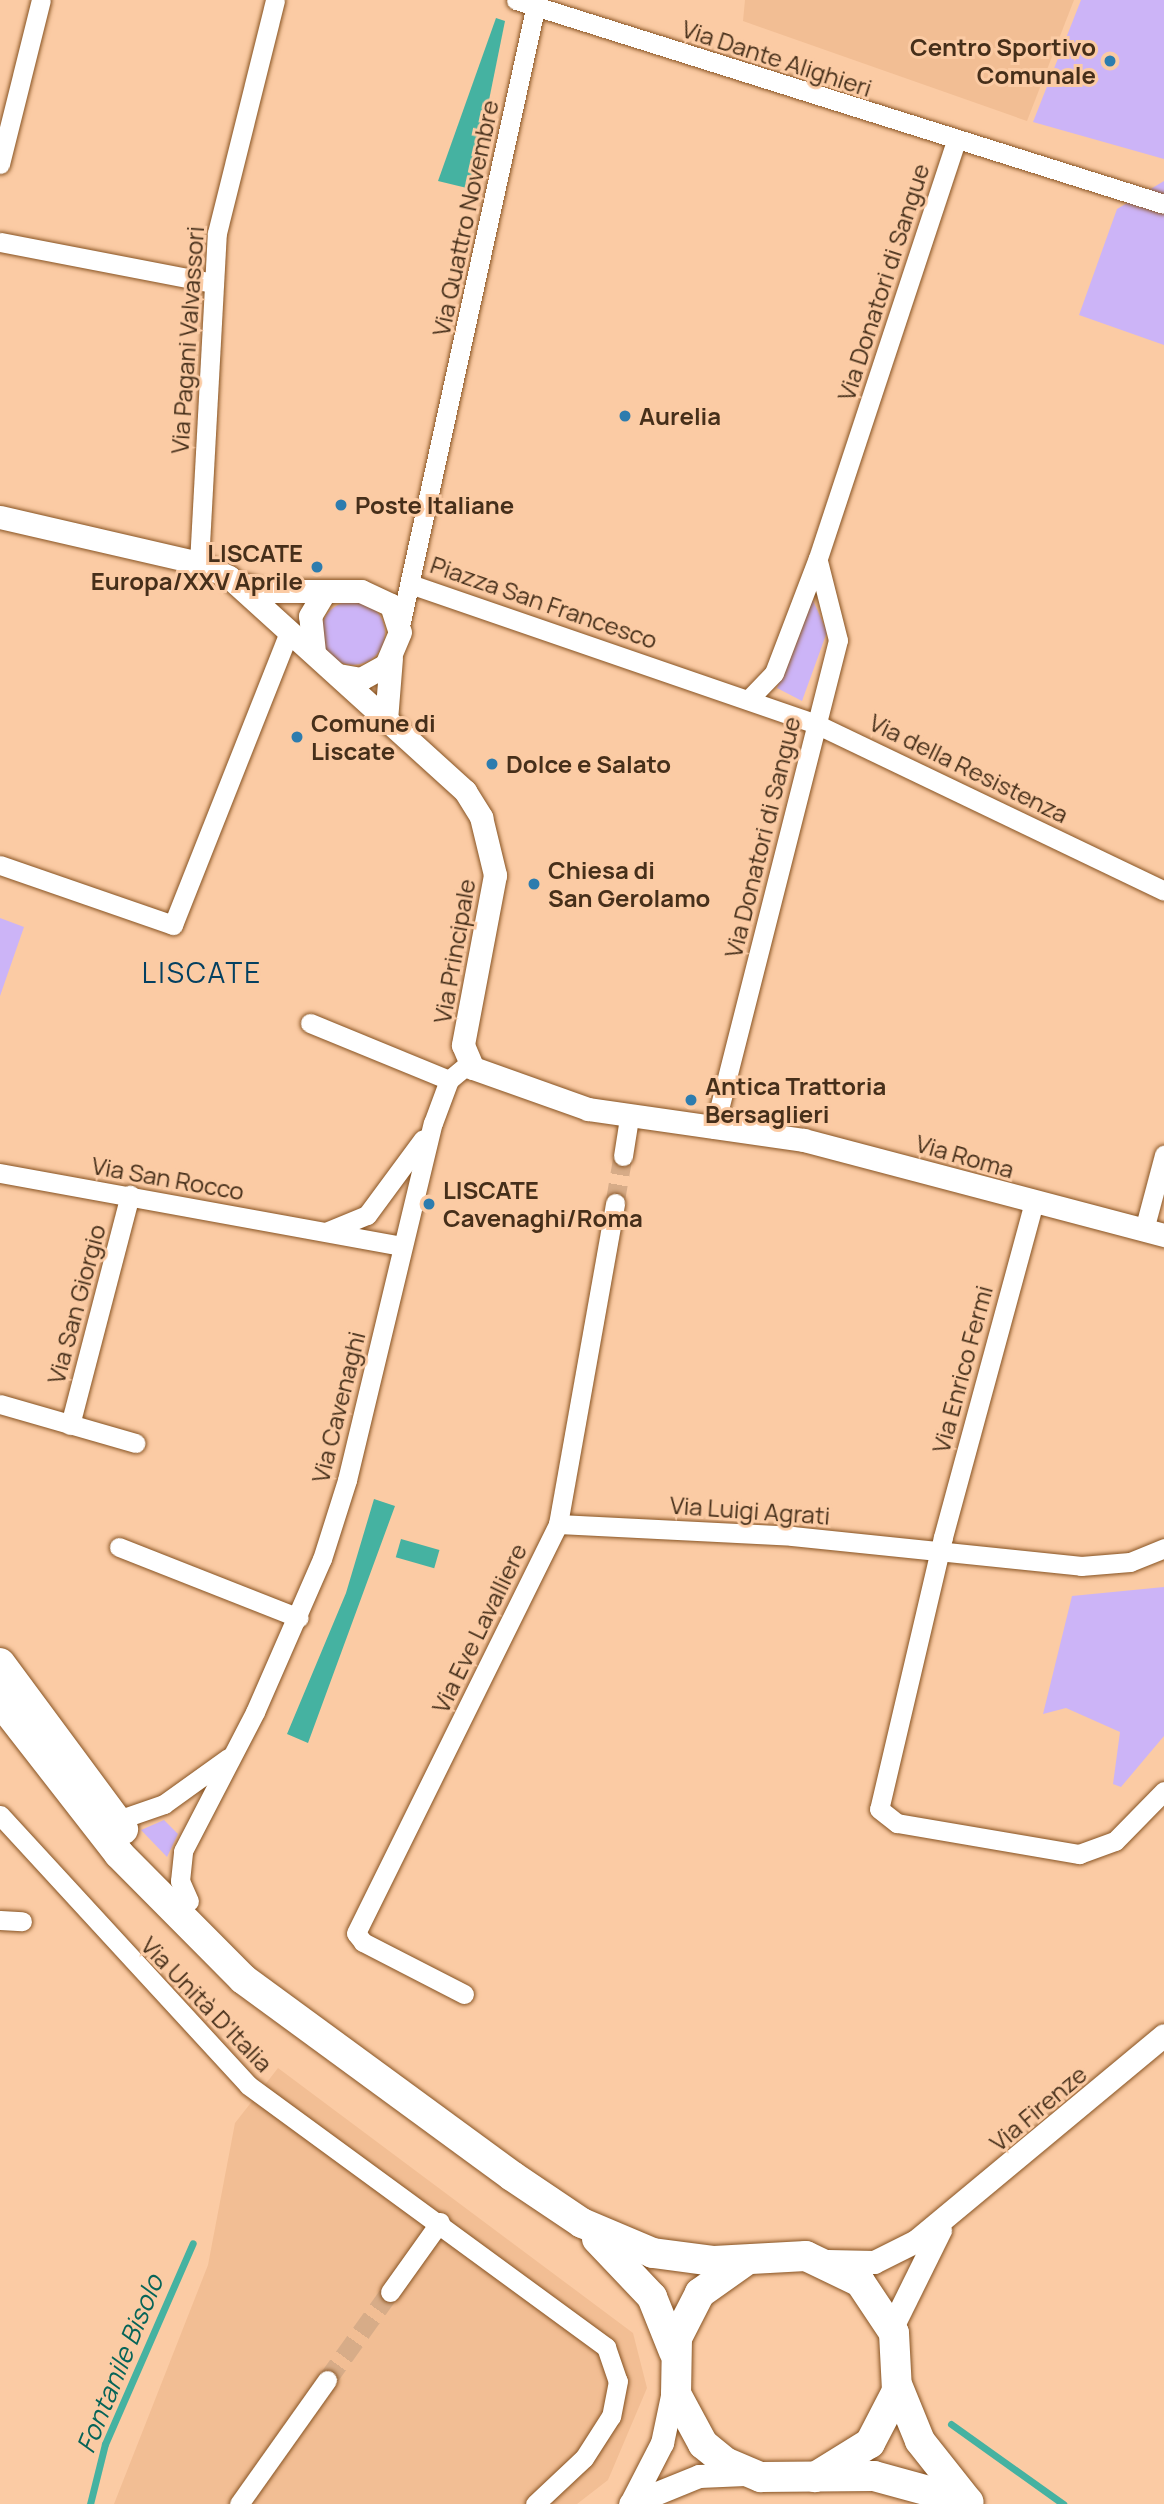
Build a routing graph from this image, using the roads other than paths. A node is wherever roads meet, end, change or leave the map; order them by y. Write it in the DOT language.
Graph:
graph roads {
  1 [pos="41,0"];
  2 [pos="275,0"];
  3 [pos="516,0"];
  4 [pos="536,3"];
  5 [pos="956,141"];
  6 [pos="0,164"];
  7 [pos="1164,204"];
  8 [pos="0,242"];
  9 [pos="212,283"];
  10 [pos="440,447"];
  11 [pos="0,517"];
  12 [pos="818,558"];
  13 [pos="199,563"];
  14 [pos="236,581"];
  15 [pos="412,585"];
  16 [pos="327,593"];
  17 [pos="372,593"];
  18 [pos="400,626"];
  19 [pos="290,630"];
  20 [pos="314,652"];
  21 [pos="393,654"];
  22 [pos="338,675"];
  23 [pos="748,700"];
  24 [pos="386,720"];
  25 [pos="816,724"];
  26 [pos="0,865"];
  27 [pos="1164,891"];
  28 [pos="310,1023"];
  29 [pos="468,1063"];
  30 [pos="449,1080"];
  31 [pos="629,1117"];
  32 [pos="433,1123"];
  33 [pos="714,1129"];
  34 [pos="1164,1155"];
  35 [pos="623,1156"];
  36 [pos="0,1174"];
  37 [pos="130,1195"];
  38 [pos="1034,1202"];
  39 [pos="615,1203"];
  40 [pos="328,1231"];
  41 [pos="1154,1233"];
  42 [pos="402,1246"];
  43 [pos="0,1404"];
  44 [pos="69,1425"];
  45 [pos="135,1443"];
  46 [pos="558,1524"];
  47 [pos="119,1547"];
  48 [pos="1164,1548"];
  49 [pos="939,1550"];
  50 [pos="299,1618"];
  51 [pos="0,1663"];
  52 [pos="0,1701"];
  53 [pos="232,1756"];
  54 [pos="1164,1791"];
  55 [pos="0,1815"];
  56 [pos="115,1821"];
  57 [pos="189,1901"];
  58 [pos="0,1920"];
  59 [pos="22,1921"];
  60 [pos="464,1994"];
  61 [pos="1164,2035"];
  62 [pos="334,2044"];
  63 [pos="946,2220"];
  64 [pos="440,2222"];
  65 [pos="582,2224"];
  66 [pos="759,2258"];
  67 [pos="821,2260"];
  68 [pos="390,2292"];
  69 [pos="892,2327"];
  70 [pos="674,2352"];
  71 [pos="327,2380"];
  72 [pos="674,2382"];
  73 [pos="898,2387"];
  74 [pos="759,2477"];
  75 [pos="815,2477"];
  76 [pos="971,2503"];
  77 [pos="239,2504"];
  78 [pos="535,2504"];
  79 [pos="630,2504"];
  1 -- 6 [label="street"];
  2 -- 9 [label="street, Via Pagani Valvassori"];
  3 -- 4 [label="street, Via Dante Alighieri"];
  4 -- 5 [label="street, Via Dante Alighieri"];
  4 -- 10 [label="street, Via Quattro Novembre"];
  5 -- 7 [label="street, Via Dante Alighieri"];
  5 -- 12 [label="street, Via Donatori di Sangue"];
  8 -- 9 [label="street"];
  9 -- 13 [label="street, Via Pagani Valvassori"];
  10 -- 15 [label="street, Piazza San Francesco"];
  11 -- 13 [label="street"];
  12 -- 23 [label="street, Via Donatori di Sangue"];
  12 -- 25 [label="street, Via Donatori di Sangue"];
  13 -- 14 [label="street"];
  14 -- 16 [label="street"];
  14 -- 19 [label="street"];
  15 -- 17 [label="street"];
  15 -- 18 [label="street"];
  15 -- 23 [label="street, Piazza San Francesco"];
  16 -- 17 [label="street"];
  16 -- 19 [label="street"];
  16 -- 20 [label="street"];
  17 -- 18 [label="street"];
  18 -- 21 [label="street"];
  19 -- 20 [label="street"];
  19 -- 26 [label="street"];
  20 -- 22 [label="street"];
  21 -- 22 [label="street"];
  21 -- 24 [label="street"];
  22 -- 24 [label="street, Via Principale"];
  23 -- 25 [label="street, Via della Resistenza"];
  24 -- 29 [label="street, Via Principale"];
  25 -- 27 [label="street, Via della Resistenza"];
  25 -- 33 [label="street, Via Donatori di Sangue"];
  28 -- 30 [label="street"];
  29 -- 30 [label="street, Via Cavenaghi"];
  29 -- 31 [label="street, Via Roma"];
  30 -- 32 [label="street, Via Cavenaghi"];
  31 -- 33 [label="street, Via Roma"];
  31 -- 35 [label="street"];
  32 -- 40 [label="street"];
  32 -- 42 [label="street, Via Cavenaghi"];
  33 -- 38 [label="street, Via Roma"];
  34 -- 41 [label="street"];
  36 -- 37 [label="street, Via San Rocco"];
  37 -- 40 [label="street, Via San Rocco"];
  37 -- 44 [label="street, Via San Giorgio"];
  38 -- 41 [label="street, Via Roma"];
  38 -- 49 [label="street, Via Enrico Fermi"];
  39 -- 46 [label="street, Via Eve Lavalliere"];
  40 -- 42 [label="street, Via San Rocco"];
  42 -- 50 [label="street, Via Cavenaghi"];
  43 -- 44 [label="street"];
  44 -- 45 [label="street"];
  46 -- 49 [label="street, Via Luigi Agrati"];
  46 -- 60 [label="street, Via Eve Lavalliere"];
  47 -- 50 [label="street"];
  48 -- 49 [label="street, Via Luigi Agrati"];
  49 -- 54 [label="street"];
  50 -- 53 [label="street, Via Cavenaghi"];
  51 -- 56 [label="main road"];
  52 -- 62 [label="main road"];
  53 -- 56 [label="street, Via Cavenaghi"];
  53 -- 57 [label="street, Via Cavenaghi"];
  55 -- 64 [label="street, Via Unità D'Italia"];
  56 -- 57 [label="main road"];
  57 -- 62 [label="main road"];
  58 -- 59 [label="street"];
  61 -- 63 [label="street, Via Firenze"];
  62 -- 65 [label="main road"];
  63 -- 67 [label="street, Via Firenze"];
  63 -- 69 [label="street, Via Firenze"];
  64 -- 68 [label="street"];
  64 -- 78 [label="street, Via Unità D'Italia"];
  65 -- 66 [label="main road"];
  65 -- 70 [label="main road"];
  66 -- 67 [label="main road"];
  66 -- 70 [label="main road"];
  67 -- 69 [label="main road"];
  69 -- 73 [label="main road"];
  70 -- 72 [label="main road"];
  71 -- 77 [label="street"];
  72 -- 74 [label="main road"];
  72 -- 79 [label="street"];
  73 -- 75 [label="main road"];
  73 -- 76 [label="main road"];
  74 -- 75 [label="main road"];
  74 -- 79 [label="street"];
  75 -- 76 [label="main road"];
}
